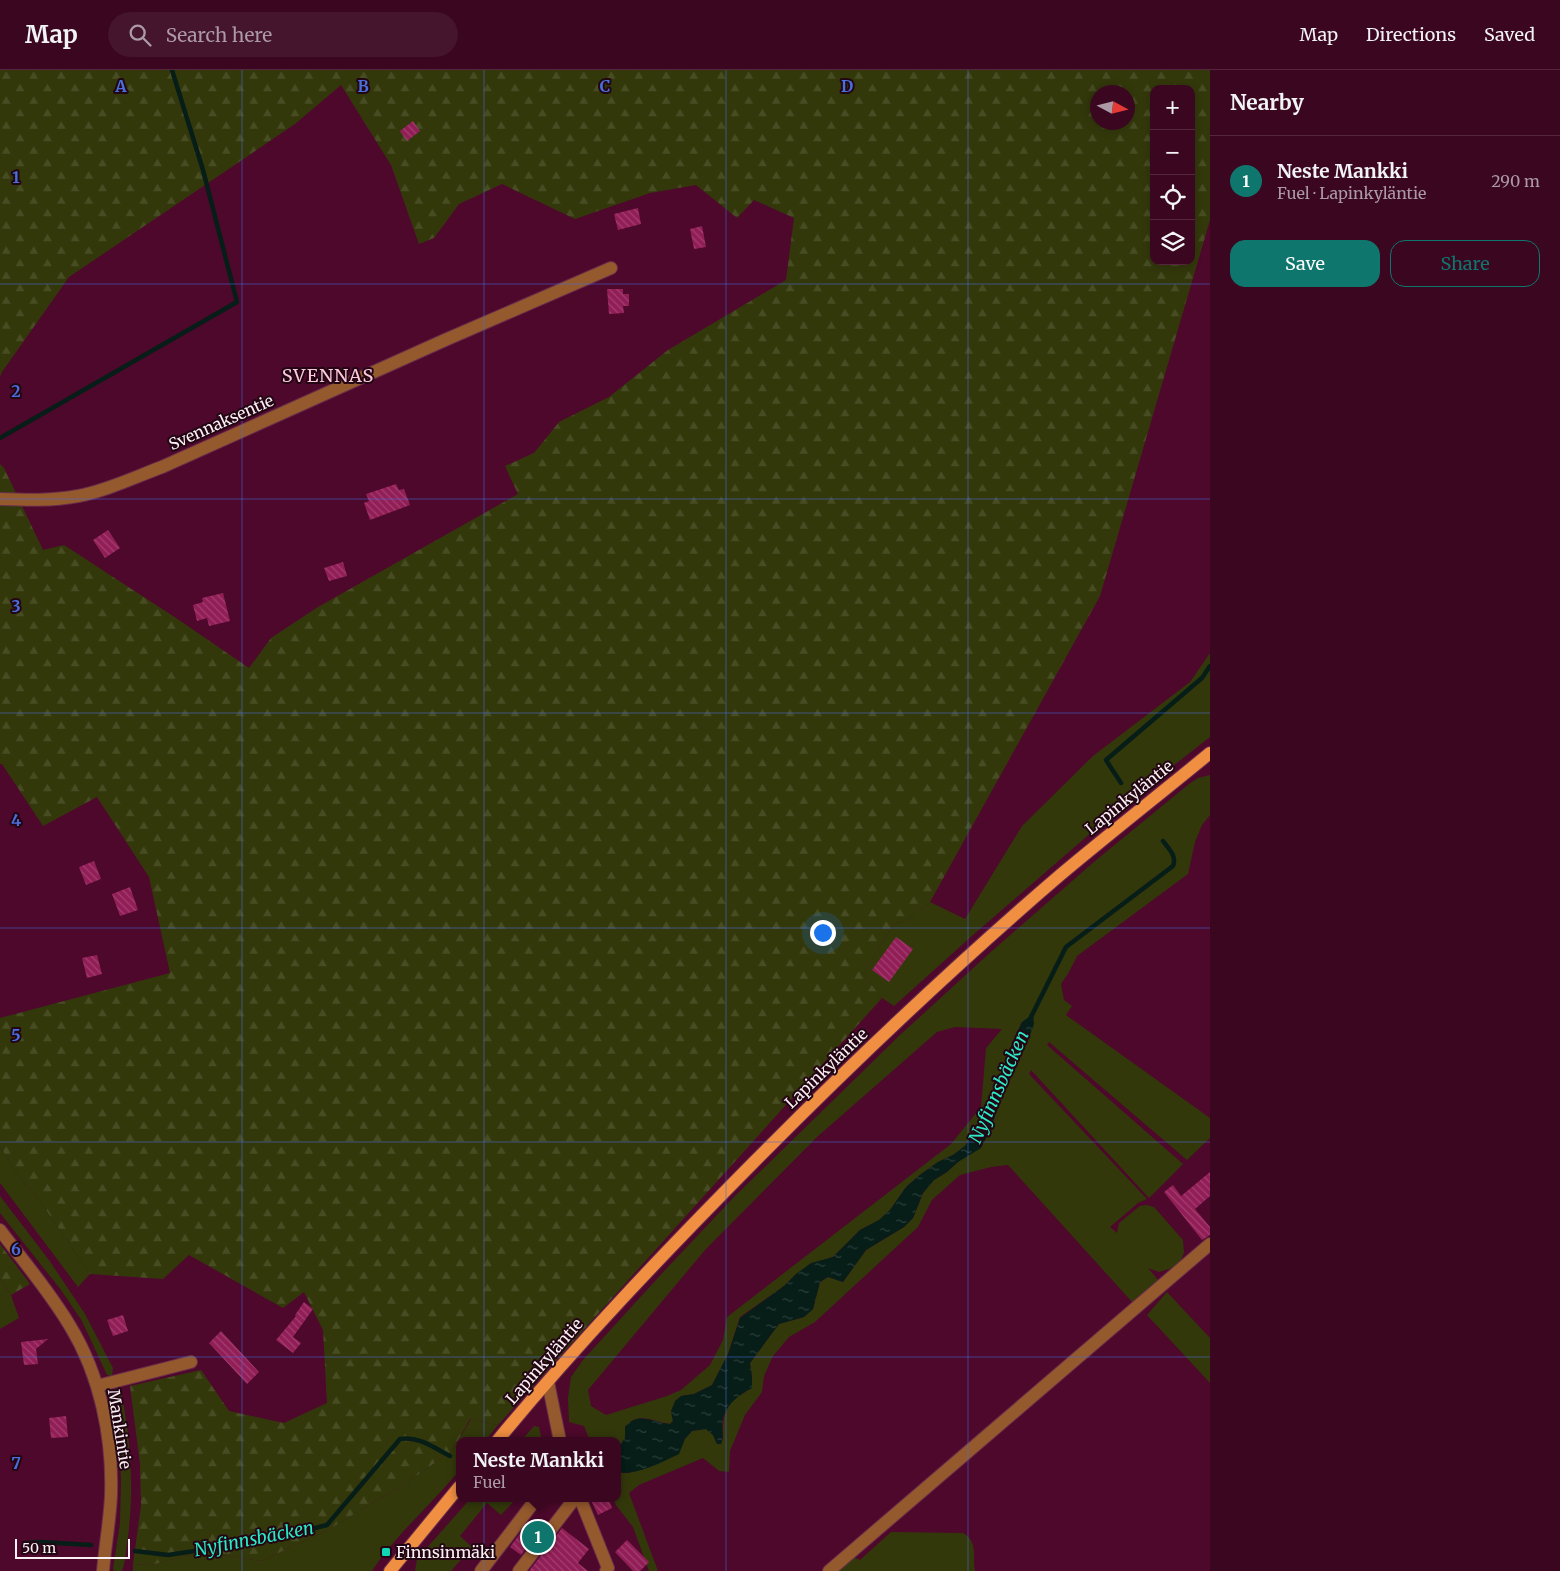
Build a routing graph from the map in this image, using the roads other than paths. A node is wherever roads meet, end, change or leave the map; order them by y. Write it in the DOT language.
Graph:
graph roads {
  1 [pos="611,268"];
  2 [pos="0,500"];
  3 [pos="1209,755"];
  4 [pos="0,1230"];
  5 [pos="1210,1244"];
  6 [pos="191,1362"];
  7 [pos="548,1382"];
  8 [pos="97,1386"];
  9 [pos="500,1437"];
  10 [pos="559,1437"];
  11 [pos="456,1491"];
  12 [pos="534,1502"];
  13 [pos="573,1502"];
  14 [pos="582,1502"];
  15 [pos="103,1571"];
  16 [pos="390,1571"];
  17 [pos="481,1571"];
  18 [pos="519,1571"];
  19 [pos="606,1571"];
  20 [pos="829,1571"];
  1 -- 2 [label="street, Svennaksentie"];
  3 -- 7 [label="main road, Lapinkyläntie"];
  4 -- 8 [label="street, Mankintie"];
  5 -- 20 [label="street"];
  6 -- 8 [label="street"];
  7 -- 9 [label="main road, Lapinkyläntie"];
  7 -- 10 [label="street"];
  8 -- 15 [label="street, Mankintie"];
  11 -- 16 [label="main road"];
  12 -- 17 [label="street"];
  13 -- 18 [label="street"];
  14 -- 19 [label="street"];
}
